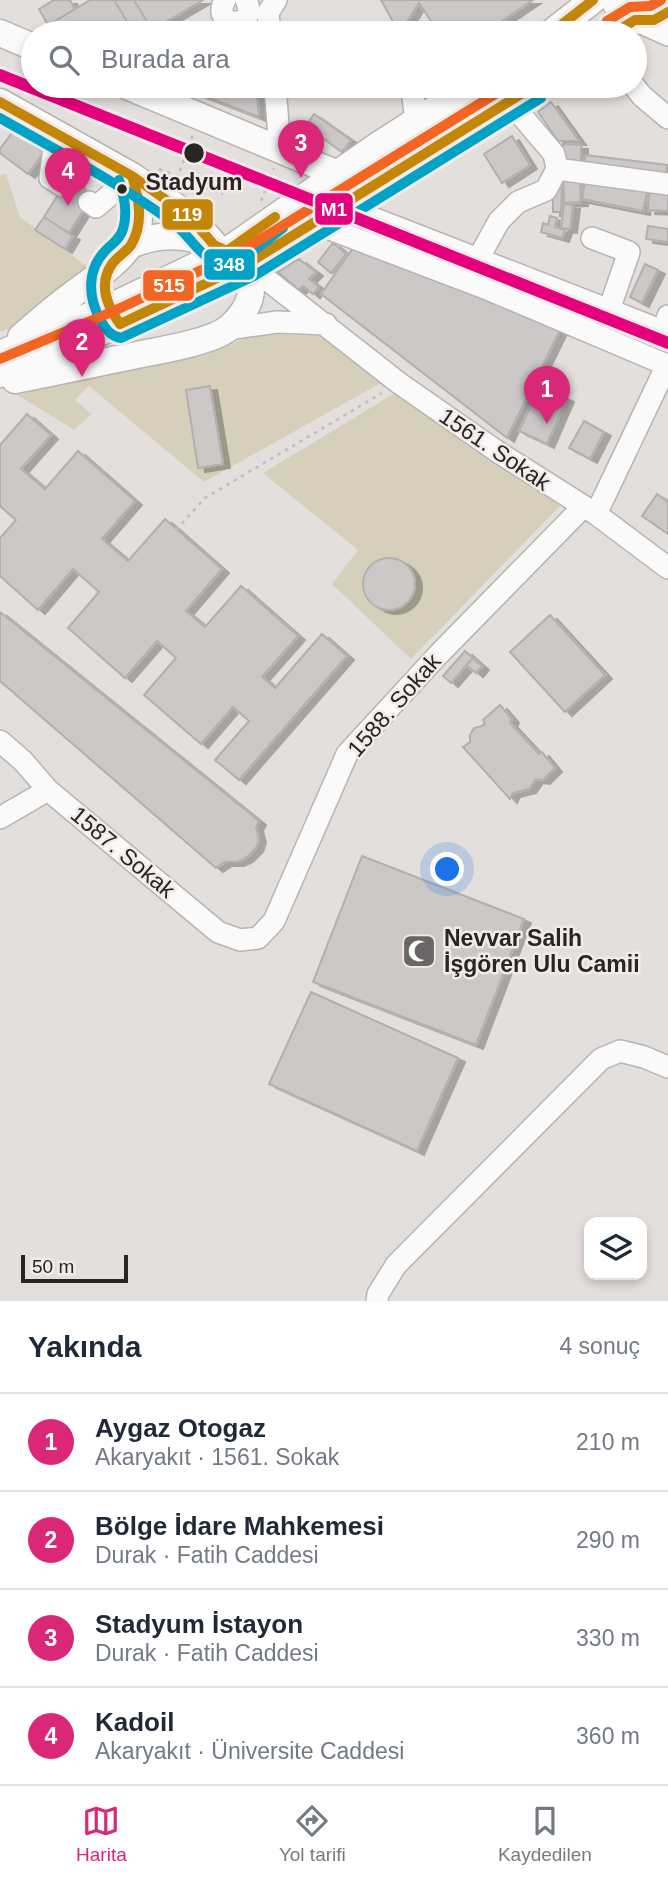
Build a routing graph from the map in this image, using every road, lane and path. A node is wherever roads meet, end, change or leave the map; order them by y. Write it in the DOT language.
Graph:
graph roads {
  1 [pos="225,0"];
  2 [pos="593,0"];
  3 [pos="614,0"];
  4 [pos="262,11"];
  5 [pos="668,12"];
  6 [pos="228,21"];
  7 [pos="240,21"];
  8 [pos="566,21"];
  9 [pos="624,21"];
  10 [pos="647,22"];
  11 [pos="647,31"];
  12 [pos="0,33"];
  13 [pos="668,35"];
  14 [pos="21,42"];
  15 [pos="156,98"];
  16 [pos="276,98"];
  17 [pos="440,98"];
  18 [pos="516,98"];
  19 [pos="644,98"];
  20 [pos="0,102"];
  21 [pos="510,102"];
  22 [pos="668,118"];
  23 [pos="186,131"];
  24 [pos="56,133"];
  25 [pos="233,150"];
  26 [pos="280,150"];
  27 [pos="185,156"];
  28 [pos="556,169"];
  29 [pos="225,172"];
  30 [pos="169,173"];
  31 [pos="338,173"];
  32 [pos="132,176"];
  33 [pos="182,178"];
  34 [pos="668,184"];
  35 [pos="63,186"];
  36 [pos="267,190"];
  37 [pos="216,192"];
  38 [pos="223,194"];
  39 [pos="89,202"];
  40 [pos="342,206"];
  41 [pos="264,212"];
  42 [pos="189,216"];
  43 [pos="314,223"];
  44 [pos="592,239"];
  45 [pos="131,244"];
  46 [pos="229,253"];
  47 [pos="478,259"];
  48 [pos="110,266"];
  49 [pos="609,310"];
  50 [pos="114,316"];
  51 [pos="668,316"];
  52 [pos="326,324"];
  53 [pos="228,329"];
  54 [pos="176,347"];
  55 [pos="0,360"];
  56 [pos="399,383"];
  57 [pos="0,384"];
  58 [pos="590,511"];
  59 [pos="176,530"];
  60 [pos="668,568"];
  61 [pos="0,741"];
  62 [pos="48,790"];
  63 [pos="0,818"];
  64 [pos="258,938"];
  65 [pos="668,1067"];
  66 [pos="377,1301"];
  1 -- 6 [label="street"];
  2 -- 8 [label="main road"];
  3 -- 9 [label="main road"];
  4 -- 7 [label="street"];
  5 -- 10 [label="main road"];
  11 -- 13 [label="street"];
  12 -- 14 [label="main road"];
  15 -- 26 [label="main road"];
  16 -- 26 [label="street"];
  17 -- 31 [label="main road"];
  18 -- 21 [label="main road"];
  19 -- 22 [label="street"];
  20 -- 24 [label="main road"];
  21 -- 28 [label="street"];
  21 -- 40 [label="main road"];
  23 -- 27 [label="path"];
  24 -- 32 [label="main road"];
  24 -- 35 [label="street"];
  25 -- 29 [label="path"];
  26 -- 31 [label="main road"];
  26 -- 36 [label="path"];
  27 -- 29 [label="path"];
  27 -- 30 [label="path"];
  28 -- 34 [label="street"];
  28 -- 47 [label="street"];
  29 -- 36 [label="path"];
  29 -- 37 [label="path"];
  31 -- 41 [label="main road"];
  32 -- 39 [label="street"];
  32 -- 42 [label="main road"];
  32 -- 45 [label="main road"];
  33 -- 37 [label="path"];
  36 -- 41 [label="path"];
  37 -- 38 [label="path"];
  40 -- 43 [label="main road"];
  40 -- 47 [label="street"];
  41 -- 42 [label="main road"];
  41 -- 46 [label="main road"];
  42 -- 46 [label="main road"];
  43 -- 46 [label="main road"];
  43 -- 58 [label="street, 1588. Sokak"];
  44 -- 49 [label="street"];
  45 -- 46 [label="main road"];
  45 -- 48 [label="main road"];
  46 -- 50 [label="main road"];
  46 -- 52 [label="street, 1561. Sokak"];
  46 -- 53 [label="main road"];
  47 -- 49 [label="street"];
  48 -- 50 [label="main road"];
  48 -- 55 [label="main road"];
  49 -- 51 [label="street"];
  50 -- 54 [label="main road"];
  50 -- 55 [label="main road"];
  52 -- 53 [label="street"];
  52 -- 56 [label="street, 1561. Sokak"];
  53 -- 54 [label="main road"];
  54 -- 57 [label="main road"];
  56 -- 58 [label="street, 1561. Sokak"];
  56 -- 59 [label="path"];
  58 -- 60 [label="street, 1561. Sokak"];
  58 -- 64 [label="street, 1588. Sokak"];
  61 -- 62 [label="street, 1587. Sokak"];
  62 -- 63 [label="street"];
  62 -- 64 [label="street, 1587. Sokak"];
  65 -- 66 [label="street"];
}
